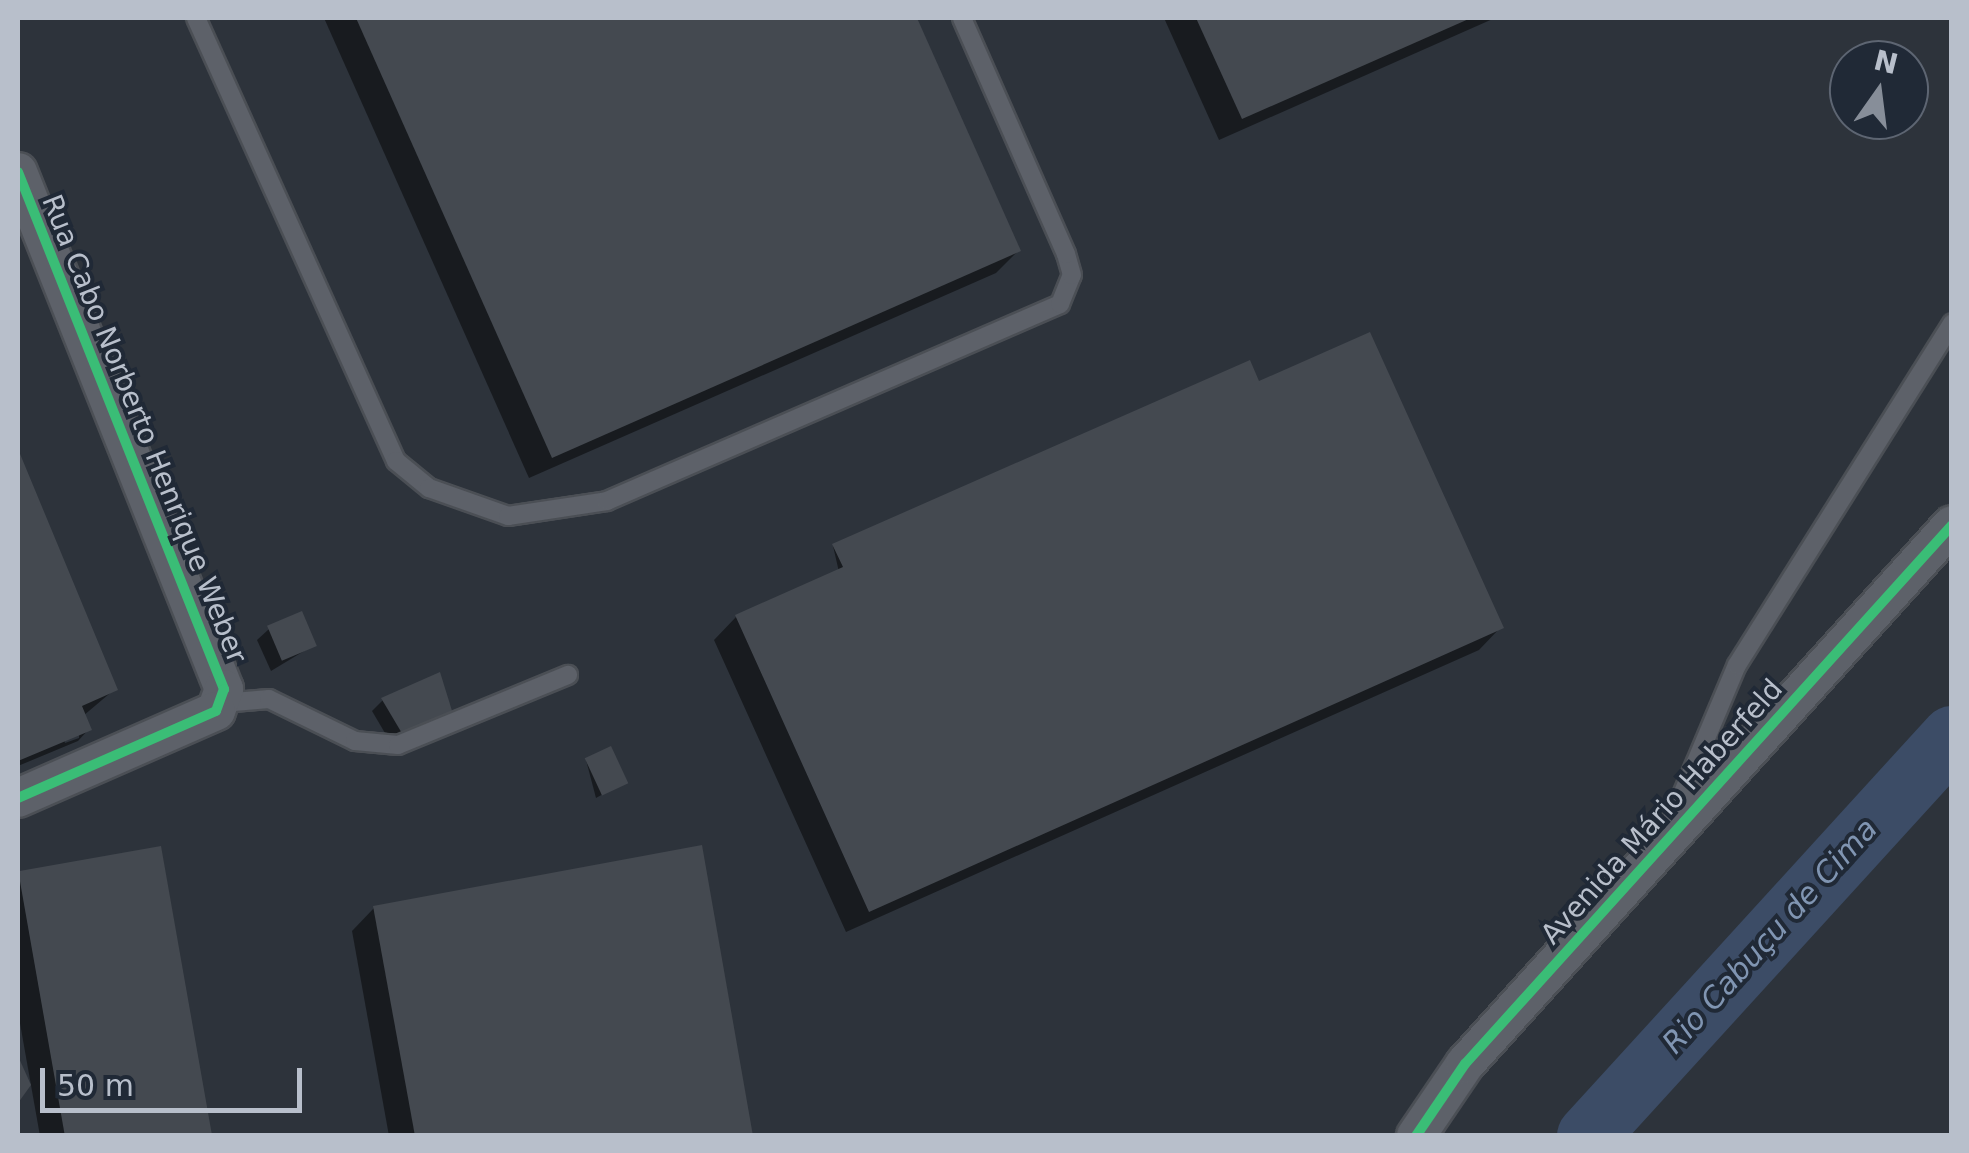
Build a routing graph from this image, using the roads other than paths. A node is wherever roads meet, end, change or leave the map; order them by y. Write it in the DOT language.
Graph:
graph roads {
  1 [pos="196,18"];
  2 [pos="962,18"];
  3 [pos="18,172"];
  4 [pos="1952,323"];
  5 [pos="1952,525"];
  6 [pos="568,675"];
  7 [pos="222,703"];
  8 [pos="18,798"];
  9 [pos="1662,846"];
  10 [pos="1416,1136"];
  1 -- 2 [label="lane"];
  3 -- 7 [label="street, Rua Cabo Norberto Henrique Weber"];
  4 -- 9 [label="lane"];
  5 -- 9 [label="street, Avenida Mário Haberfeld"];
  6 -- 7 [label="lane"];
  7 -- 8 [label="street"];
  9 -- 10 [label="street, Avenida Mário Haberfeld"];
}
